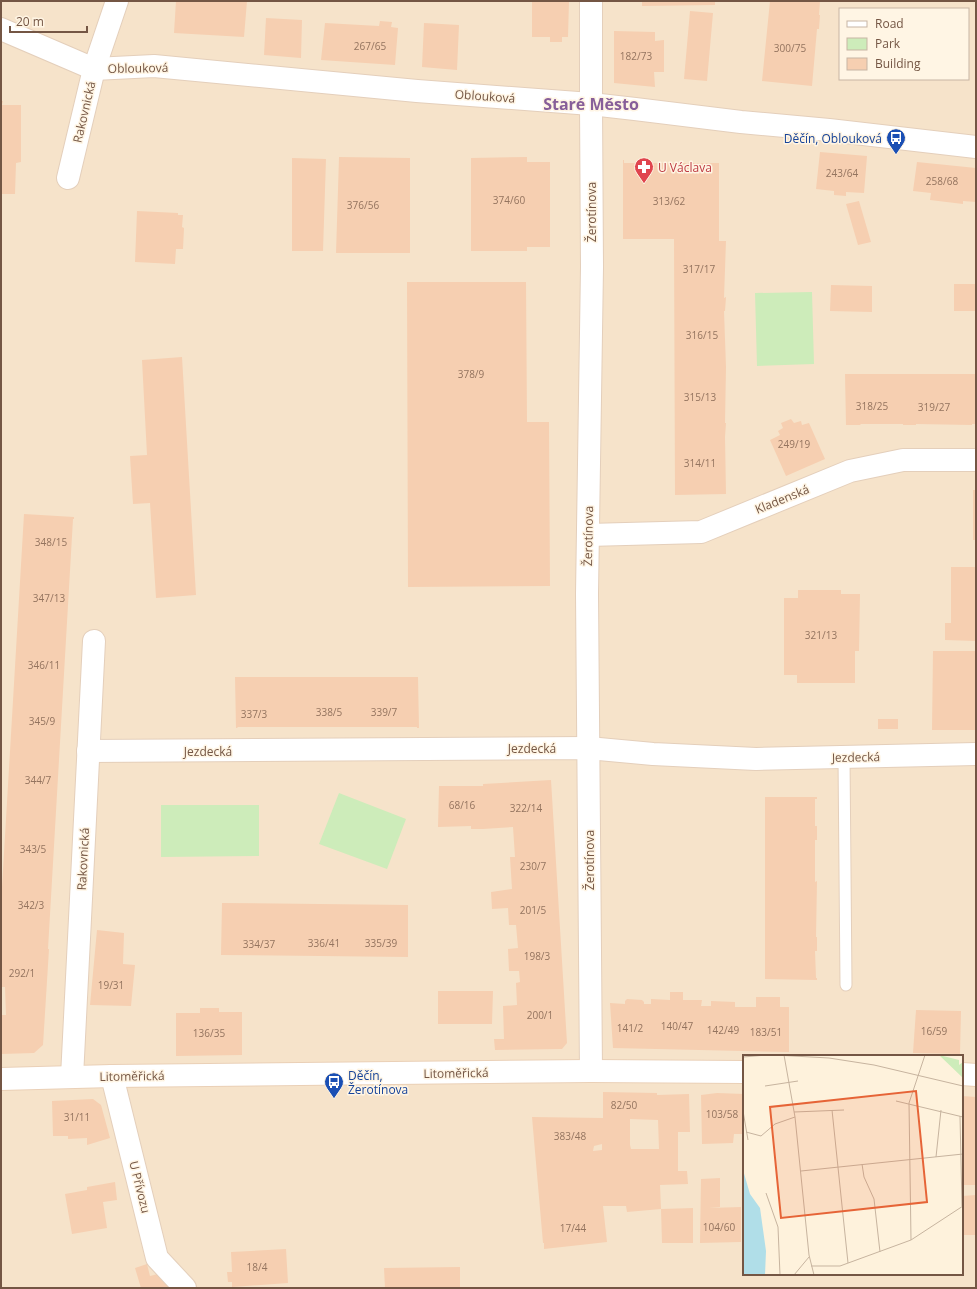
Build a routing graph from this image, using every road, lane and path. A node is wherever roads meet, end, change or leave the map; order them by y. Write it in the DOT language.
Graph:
graph roads {
  1 [pos="117,1"];
  2 [pos="592,1"];
  3 [pos="1,29"];
  4 [pos="94,70"];
  5 [pos="590,104"];
  6 [pos="976,147"];
  7 [pos="68,178"];
  8 [pos="976,460"];
  9 [pos="588,535"];
  10 [pos="94,641"];
  11 [pos="588,748"];
  12 [pos="88,751"];
  13 [pos="976,754"];
  14 [pos="844,757"];
  15 [pos="846,986"];
  16 [pos="591,1071"];
  17 [pos="743,1072"];
  18 [pos="963,1074"];
  19 [pos="976,1075"];
  20 [pos="112,1076"];
  21 [pos="72,1077"];
  22 [pos="1,1079"];
  23 [pos="185,1288"];
  1 -- 4 [label="street, Rakovnická"];
  2 -- 5 [label="street, Žerotínova"];
  3 -- 4 [label="street, Oblouková"];
  4 -- 5 [label="street, Oblouková"];
  4 -- 7 [label="street, Rakovnická"];
  5 -- 6 [label="street, Oblouková"];
  5 -- 9 [label="street, Žerotínova"];
  8 -- 9 [label="street, Kladenská"];
  9 -- 11 [label="street, Žerotínova"];
  10 -- 12 [label="street, Rakovnická"];
  11 -- 12 [label="street, Jezdecká"];
  11 -- 14 [label="street, Jezdecká"];
  11 -- 16 [label="street, Žerotínova"];
  12 -- 21 [label="street, Rakovnická"];
  13 -- 14 [label="street, Jezdecká"];
  14 -- 15 [label="lane"];
  16 -- 17 [label="street, Litoměřická"];
  16 -- 20 [label="street, Litoměřická"];
  18 -- 19 [label="street"];
  20 -- 21 [label="street, Litoměřická"];
  20 -- 23 [label="street, U Přívozu"];
  21 -- 22 [label="street, Litoměřická"];
}
